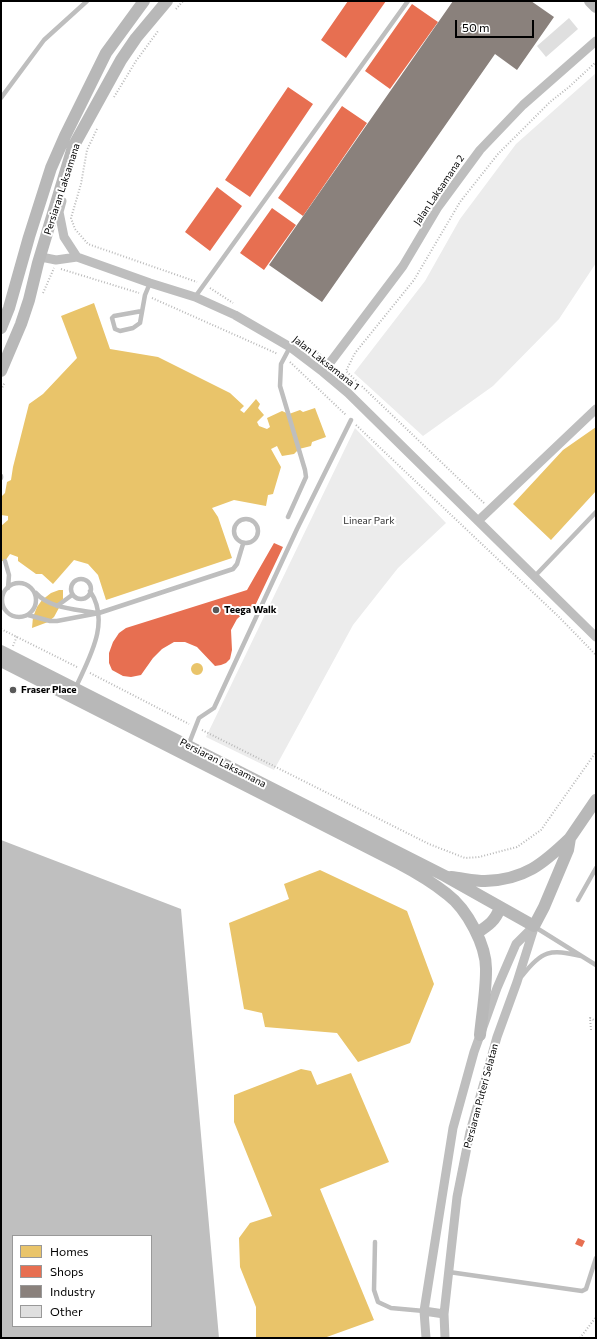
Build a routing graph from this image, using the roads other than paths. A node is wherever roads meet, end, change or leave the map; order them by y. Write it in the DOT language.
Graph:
graph roads {
  1 [pos="87,1"];
  2 [pos="144,1"];
  3 [pos="408,1"];
  4 [pos="590,1"];
  5 [pos="171,6"];
  6 [pos="596,7"];
  7 [pos="596,42"];
  8 [pos="1,98"];
  9 [pos="73,148"];
  10 [pos="77,257"];
  11 [pos="40,260"];
  12 [pos="150,283"];
  13 [pos="195,297"];
  14 [pos="142,311"];
  15 [pos="1,328"];
  16 [pos="290,348"];
  17 [pos="1,372"];
  18 [pos="323,372"];
  19 [pos="596,409"];
  20 [pos="351,420"];
  21 [pos="596,512"];
  22 [pos="288,517"];
  23 [pos="478,521"];
  24 [pos="243,544"];
  25 [pos="5,561"];
  26 [pos="534,576"];
  27 [pos="8,588"];
  28 [pos="31,588"];
  29 [pos="90,591"];
  30 [pos="72,595"];
  31 [pos="2,597"];
  32 [pos="57,606"];
  33 [pos="100,613"];
  34 [pos="28,615"];
  35 [pos="596,638"];
  36 [pos="1,651"];
  37 [pos="1,661"];
  38 [pos="75,688"];
  39 [pos="188,746"];
  40 [pos="592,807"];
  41 [pos="570,838"];
  42 [pos="596,868"];
  43 [pos="445,876"];
  44 [pos="578,900"];
  45 [pos="500,908"];
  46 [pos="534,926"];
  47 [pos="477,933"];
  48 [pos="581,956"];
  49 [pos="596,965"];
  50 [pos="517,982"];
  51 [pos="480,1035"];
  52 [pos="375,1242"];
  53 [pos="596,1258"];
  54 [pos="449,1272"];
  55 [pos="424,1311"];
  56 [pos="444,1314"];
  57 [pos="426,1338"];
  58 [pos="445,1338"];
  1 -- 8 [label="lane"];
  2 -- 15 [label="street, Persiaran Laksamana"];
  3 -- 13 [label="lane"];
  4 -- 6 [label="street"];
  5 -- 9 [label="street, Persiaran Laksamana"];
  7 -- 18 [label="street, Jalan Laksamana 2"];
  9 -- 10 [label="street"];
  9 -- 11 [label="street, Persiaran Laksamana"];
  10 -- 11 [label="street"];
  10 -- 12 [label="street, Jalan Laksamana 1"];
  11 -- 17 [label="street, Persiaran Laksamana"];
  12 -- 13 [label="street, Jalan Laksamana 1"];
  12 -- 14 [label="lane"];
  13 -- 16 [label="street, Jalan Laksamana 1"];
  14 -- 14 [label="lane"];
  16 -- 18 [label="street, Jalan Laksamana 1"];
  16 -- 22 [label="lane"];
  18 -- 23 [label="street, Jalan Laksamana 1"];
  19 -- 23 [label="street"];
  20 -- 39 [label="lane"];
  21 -- 26 [label="lane"];
  23 -- 26 [label="street, Jalan Laksamana 1"];
  24 -- 24 [label="lane"];
  24 -- 33 [label="lane"];
  25 -- 27 [label="lane"];
  26 -- 35 [label="street, Jalan Laksamana 1"];
  27 -- 28 [label="lane"];
  27 -- 31 [label="lane"];
  28 -- 32 [label="lane"];
  28 -- 34 [label="lane"];
  29 -- 30 [label="lane"];
  29 -- 30 [label="lane"];
  29 -- 33 [label="lane"];
  30 -- 32 [label="lane"];
  31 -- 34 [label="lane"];
  32 -- 33 [label="lane"];
  33 -- 34 [label="lane"];
  33 -- 38 [label="lane"];
  36 -- 38 [label="street, Persiaran Laksamana"];
  37 -- 47 [label="street"];
  38 -- 39 [label="street, Persiaran Laksamana"];
  39 -- 43 [label="street, Persiaran Laksamana"];
  40 -- 41 [label="street, Persiaran Puteri Selatan"];
  41 -- 43 [label="street"];
  41 -- 46 [label="street, Persiaran Puteri Selatan"];
  42 -- 44 [label="lane"];
  43 -- 45 [label="street, Persiaran Laksamana"];
  45 -- 46 [label="street, Persiaran Laksamana"];
  45 -- 47 [label="street"];
  46 -- 48 [label="lane"];
  46 -- 50 [label="street, Persiaran Puteri Selatan"];
  46 -- 51 [label="street, Persiaran Puteri Selatan"];
  47 -- 51 [label="street"];
  48 -- 49 [label="lane"];
  48 -- 50 [label="lane"];
  50 -- 54 [label="street, Persiaran Puteri Selatan"];
  51 -- 55 [label="street, Persiaran Puteri Selatan"];
  52 -- 55 [label="lane"];
  53 -- 54 [label="lane"];
  54 -- 56 [label="street, Persiaran Puteri Selatan"];
  55 -- 56 [label="street"];
  55 -- 57 [label="street, Persiaran Puteri Selatan"];
  56 -- 58 [label="street, Persiaran Puteri Selatan"];
}
